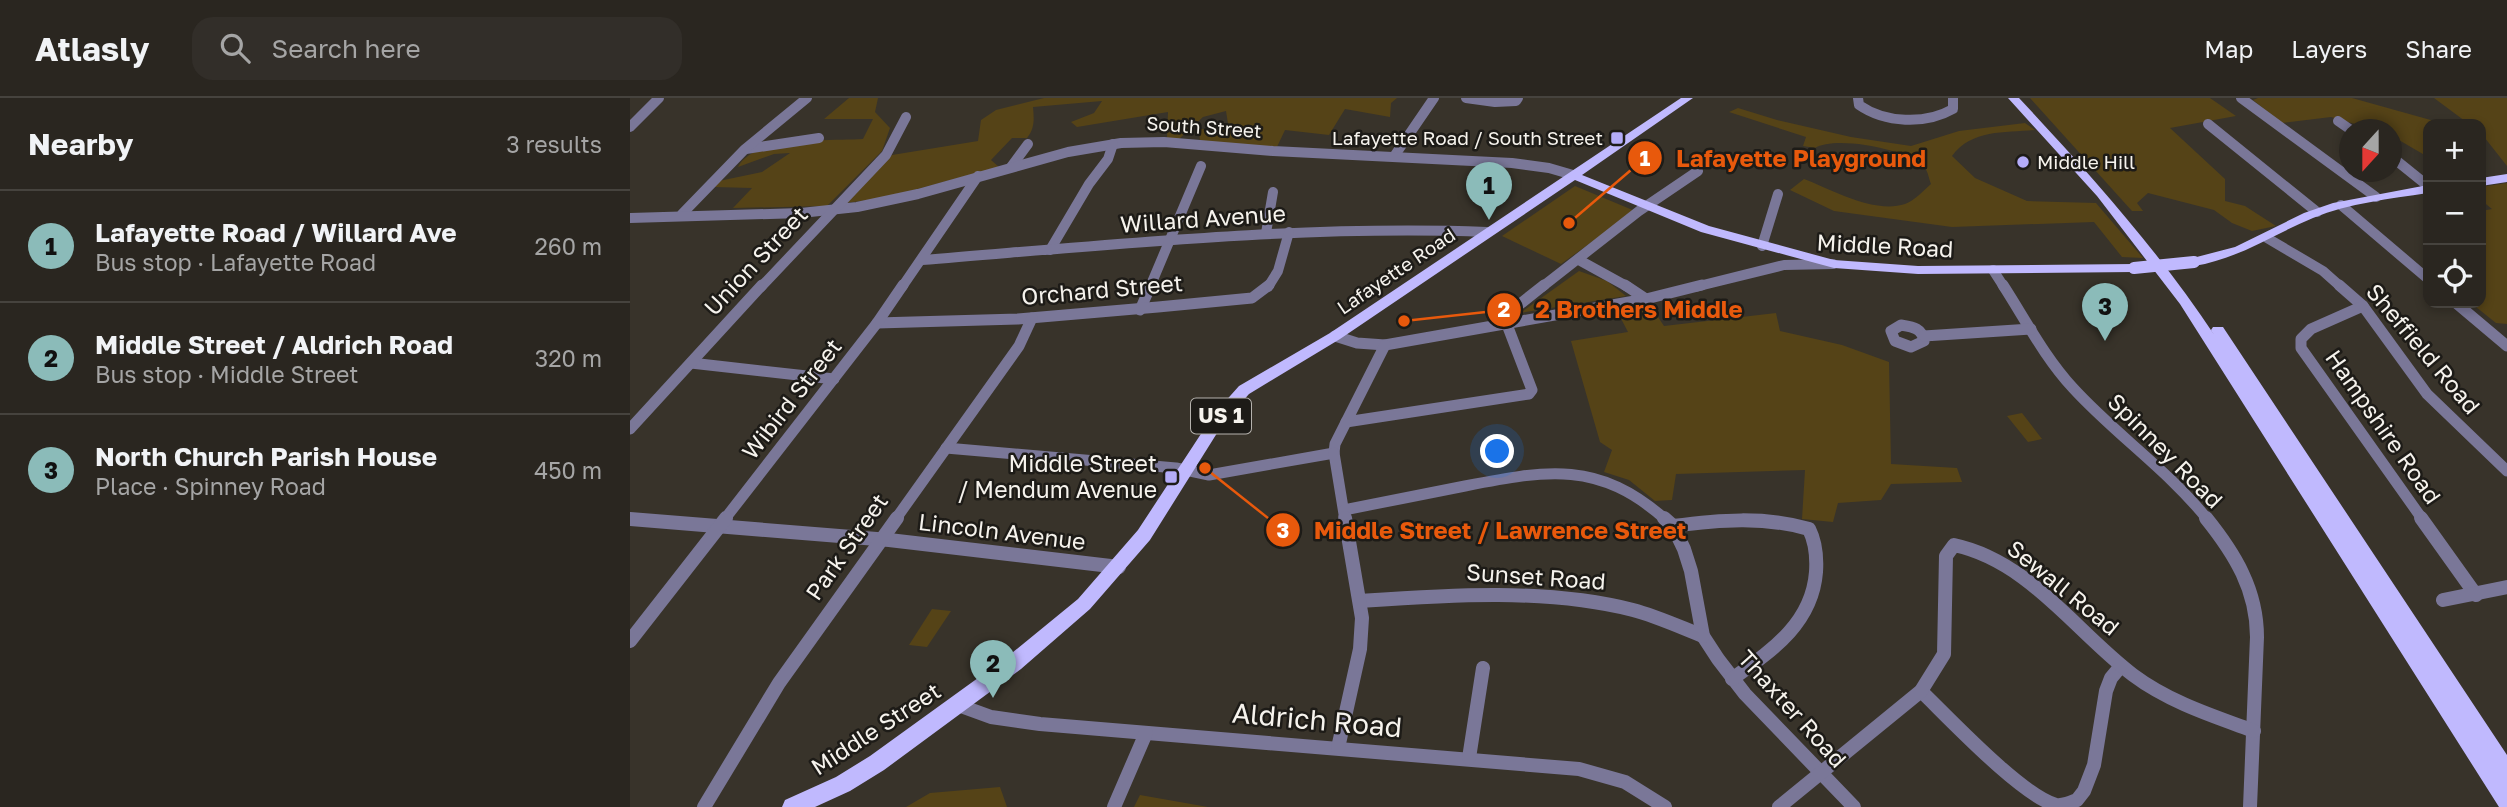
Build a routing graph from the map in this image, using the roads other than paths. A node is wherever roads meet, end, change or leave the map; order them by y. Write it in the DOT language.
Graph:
graph roads {
  1 [pos="659,98"];
  2 [pos="807,98"];
  3 [pos="1434,98"];
  4 [pos="1466,98"];
  5 [pos="1688,98"];
  6 [pos="1858,98"];
  7 [pos="1953,98"];
  8 [pos="2013,98"];
  9 [pos="2024,98"];
  10 [pos="2241,98"];
  11 [pos="1517,99"];
  12 [pos="906,117"];
  13 [pos="2208,124"];
  14 [pos="630,127"];
  15 [pos="819,138"];
  16 [pos="1028,144"];
  17 [pos="1113,144"];
  18 [pos="745,149"];
  19 [pos="1395,155"];
  20 [pos="1201,166"];
  21 [pos="2402,166"];
  22 [pos="1012,167"];
  23 [pos="1698,171"];
  24 [pos="1573,175"];
  25 [pos="978,176"];
  26 [pos="2507,178"];
  27 [pos="2486,181"];
  28 [pos="2423,184"];
  29 [pos="2423,189"];
  30 [pos="1273,192"];
  31 [pos="1778,194"];
  32 [pos="2376,197"];
  33 [pos="2341,205"];
  34 [pos="1646,207"];
  35 [pos="831,210"];
  36 [pos="2317,212"];
  37 [pos="682,214"];
  38 [pos="630,218"];
  39 [pos="1289,232"];
  40 [pos="1487,232"];
  41 [pos="1266,233"];
  42 [pos="2267,238"];
  43 [pos="1169,240"];
  44 [pos="1765,246"];
  45 [pos="1050,250"];
  46 [pos="922,260"];
  47 [pos="1578,260"];
  48 [pos="1834,264"];
  49 [pos="1762,270"];
  50 [pos="1993,270"];
  51 [pos="2423,275"];
  52 [pos="1646,299"];
  53 [pos="2362,306"];
  54 [pos="2462,308"];
  55 [pos="1140,310"];
  56 [pos="1032,318"];
  57 [pos="1506,322"];
  58 [pos="877,323"];
  59 [pos="2031,329"];
  60 [pos="1335,336"];
  61 [pos="1924,337"];
  62 [pos="1385,345"];
  63 [pos="2507,346"];
  64 [pos="691,363"];
  65 [pos="834,380"];
  66 [pos="1346,422"];
  67 [pos="630,429"];
  68 [pos="946,448"];
  69 [pos="1334,453"];
  70 [pos="1186,471"];
  71 [pos="2507,471"];
  72 [pos="1344,510"];
  73 [pos="630,519"];
  74 [pos="719,525"];
  75 [pos="1673,526"];
  76 [pos="879,540"];
  77 [pos="1119,567"];
  78 [pos="2507,586"];
  79 [pos="2476,595"];
  80 [pos="2443,600"];
  81 [pos="1360,601"];
  82 [pos="1703,636"];
  83 [pos="630,641"];
  84 [pos="2122,666"];
  85 [pos="1483,668"];
  86 [pos="1732,679"];
  87 [pos="1921,691"];
  88 [pos="958,705"];
  89 [pos="2254,731"];
  90 [pos="1146,733"];
  91 [pos="1338,748"];
  92 [pos="1469,758"];
  93 [pos="1821,773"];
  94 [pos="2507,773"];
  95 [pos="2507,801"];
  96 [pos="704,807"];
  97 [pos="792,807"];
  98 [pos="1114,807"];
  99 [pos="1665,807"];
  100 [pos="1779,807"];
  101 [pos="1854,807"];
  102 [pos="2250,807"];
  1 -- 14 [label="street"];
  2 -- 18 [label="street"];
  3 -- 19 [label="street"];
  4 -- 11 [label="street"];
  5 -- 24 [label="main road, Lafayette Road / US 1"];
  6 -- 7 [label="street"];
  8 -- 95 [label="main road"];
  9 -- 94 [label="main road"];
  10 -- 32 [label="street"];
  12 -- 35 [label="street, Union Street"];
  13 -- 36 [label="street"];
  15 -- 18 [label="street"];
  16 -- 22 [label="street"];
  17 -- 19 [label="street, South Street"];
  17 -- 22 [label="street, South Street"];
  17 -- 45 [label="street"];
  18 -- 37 [label="street"];
  19 -- 24 [label="street, South Street"];
  20 -- 43 [label="street"];
  21 -- 28 [label="street"];
  22 -- 25 [label="street, South Street"];
  23 -- 34 [label="street"];
  24 -- 34 [label="main road, South Street"];
  24 -- 40 [label="main road, Lafayette Road / US 1"];
  25 -- 35 [label="street, South Street"];
  25 -- 46 [label="street, Wibird Street"];
  26 -- 27 [label="main road"];
  29 -- 32 [label="main road, Middle Road"];
  30 -- 41 [label="street"];
  31 -- 44 [label="street"];
  32 -- 33 [label="main road, Middle Road"];
  33 -- 36 [label="main road, Middle Road"];
  33 -- 51 [label="street"];
  34 -- 44 [label="main road, South Street"];
  34 -- 47 [label="street"];
  35 -- 37 [label="street, South Street"];
  35 -- 64 [label="street, Union Street"];
  36 -- 42 [label="main road, Middle Road"];
  37 -- 38 [label="street, South Street"];
  39 -- 40 [label="street, Willard Avenue"];
  39 -- 41 [label="street, Willard Avenue"];
  39 -- 55 [label="street, Orchard Street"];
  40 -- 60 [label="main road, Lafayette Road / US 1"];
  41 -- 43 [label="street, Willard Avenue"];
  42 -- 50 [label="main road, Middle Road, bridge"];
  42 -- 53 [label="street, Sheffield Road"];
  43 -- 45 [label="street, Willard Avenue"];
  43 -- 55 [label="street"];
  44 -- 48 [label="main road, South Street"];
  44 -- 49 [label="street"];
  45 -- 46 [label="street, Willard Avenue"];
  46 -- 58 [label="street, Wibird Street"];
  47 -- 52 [label="street"];
  47 -- 57 [label="street"];
  48 -- 49 [label="street, Middle Road"];
  48 -- 50 [label="main road, Middle Road"];
  49 -- 52 [label="street, Middle Road"];
  50 -- 59 [label="street, Spinney Road"];
  52 -- 57 [label="street, Middle Road"];
  53 -- 71 [label="street, Sheffield Road"];
  53 -- 79 [label="street, Hampshire Road"];
  54 -- 63 [label="street"];
  55 -- 56 [label="street, Orchard Street"];
  56 -- 58 [label="street, Orchard Street"];
  56 -- 68 [label="street, Park Street"];
  57 -- 62 [label="street, Middle Road"];
  57 -- 66 [label="street"];
  58 -- 65 [label="street, Wibird Street"];
  59 -- 61 [label="street"];
  59 -- 89 [label="street, Spinney Road"];
  60 -- 62 [label="street, Middle Road"];
  60 -- 70 [label="main road, Middle Street / US 1"];
  62 -- 66 [label="street"];
  64 -- 65 [label="street"];
  64 -- 67 [label="street, Union Street"];
  65 -- 74 [label="street, Wibird Street"];
  66 -- 69 [label="street"];
  68 -- 70 [label="street"];
  68 -- 76 [label="street, Park Street"];
  69 -- 70 [label="street"];
  69 -- 72 [label="street"];
  70 -- 77 [label="main road, Middle Street / US 1"];
  72 -- 75 [label="street, Thaxter Road"];
  72 -- 81 [label="street"];
  73 -- 74 [label="street, Lincoln Avenue"];
  74 -- 76 [label="street, Lincoln Avenue"];
  74 -- 83 [label="street, Wibird Street"];
  75 -- 82 [label="street, Thaxter Road"];
  75 -- 86 [label="street"];
  76 -- 77 [label="street, Lincoln Avenue"];
  76 -- 96 [label="street, Park Street"];
  77 -- 88 [label="main road, Middle Street / US 1"];
  78 -- 79 [label="street"];
  79 -- 80 [label="street"];
  81 -- 82 [label="street, Sunset Road"];
  81 -- 91 [label="street"];
  82 -- 86 [label="street, Thaxter Road"];
  84 -- 87 [label="street"];
  84 -- 87 [label="street, Sewall Road"];
  84 -- 89 [label="street, Sewall Road"];
  85 -- 92 [label="street"];
  86 -- 93 [label="street, Thaxter Road"];
  87 -- 93 [label="street, Sewall Road"];
  88 -- 90 [label="street, Aldrich Road"];
  88 -- 97 [label="main road, Middle Street / US 1"];
  89 -- 102 [label="street, Spinney Road"];
  90 -- 91 [label="street, Aldrich Road"];
  90 -- 98 [label="street"];
  91 -- 92 [label="street, Aldrich Road"];
  92 -- 99 [label="street, Aldrich Road"];
  93 -- 100 [label="street, Sewall Road"];
  93 -- 101 [label="street, Thaxter Road"];
}
